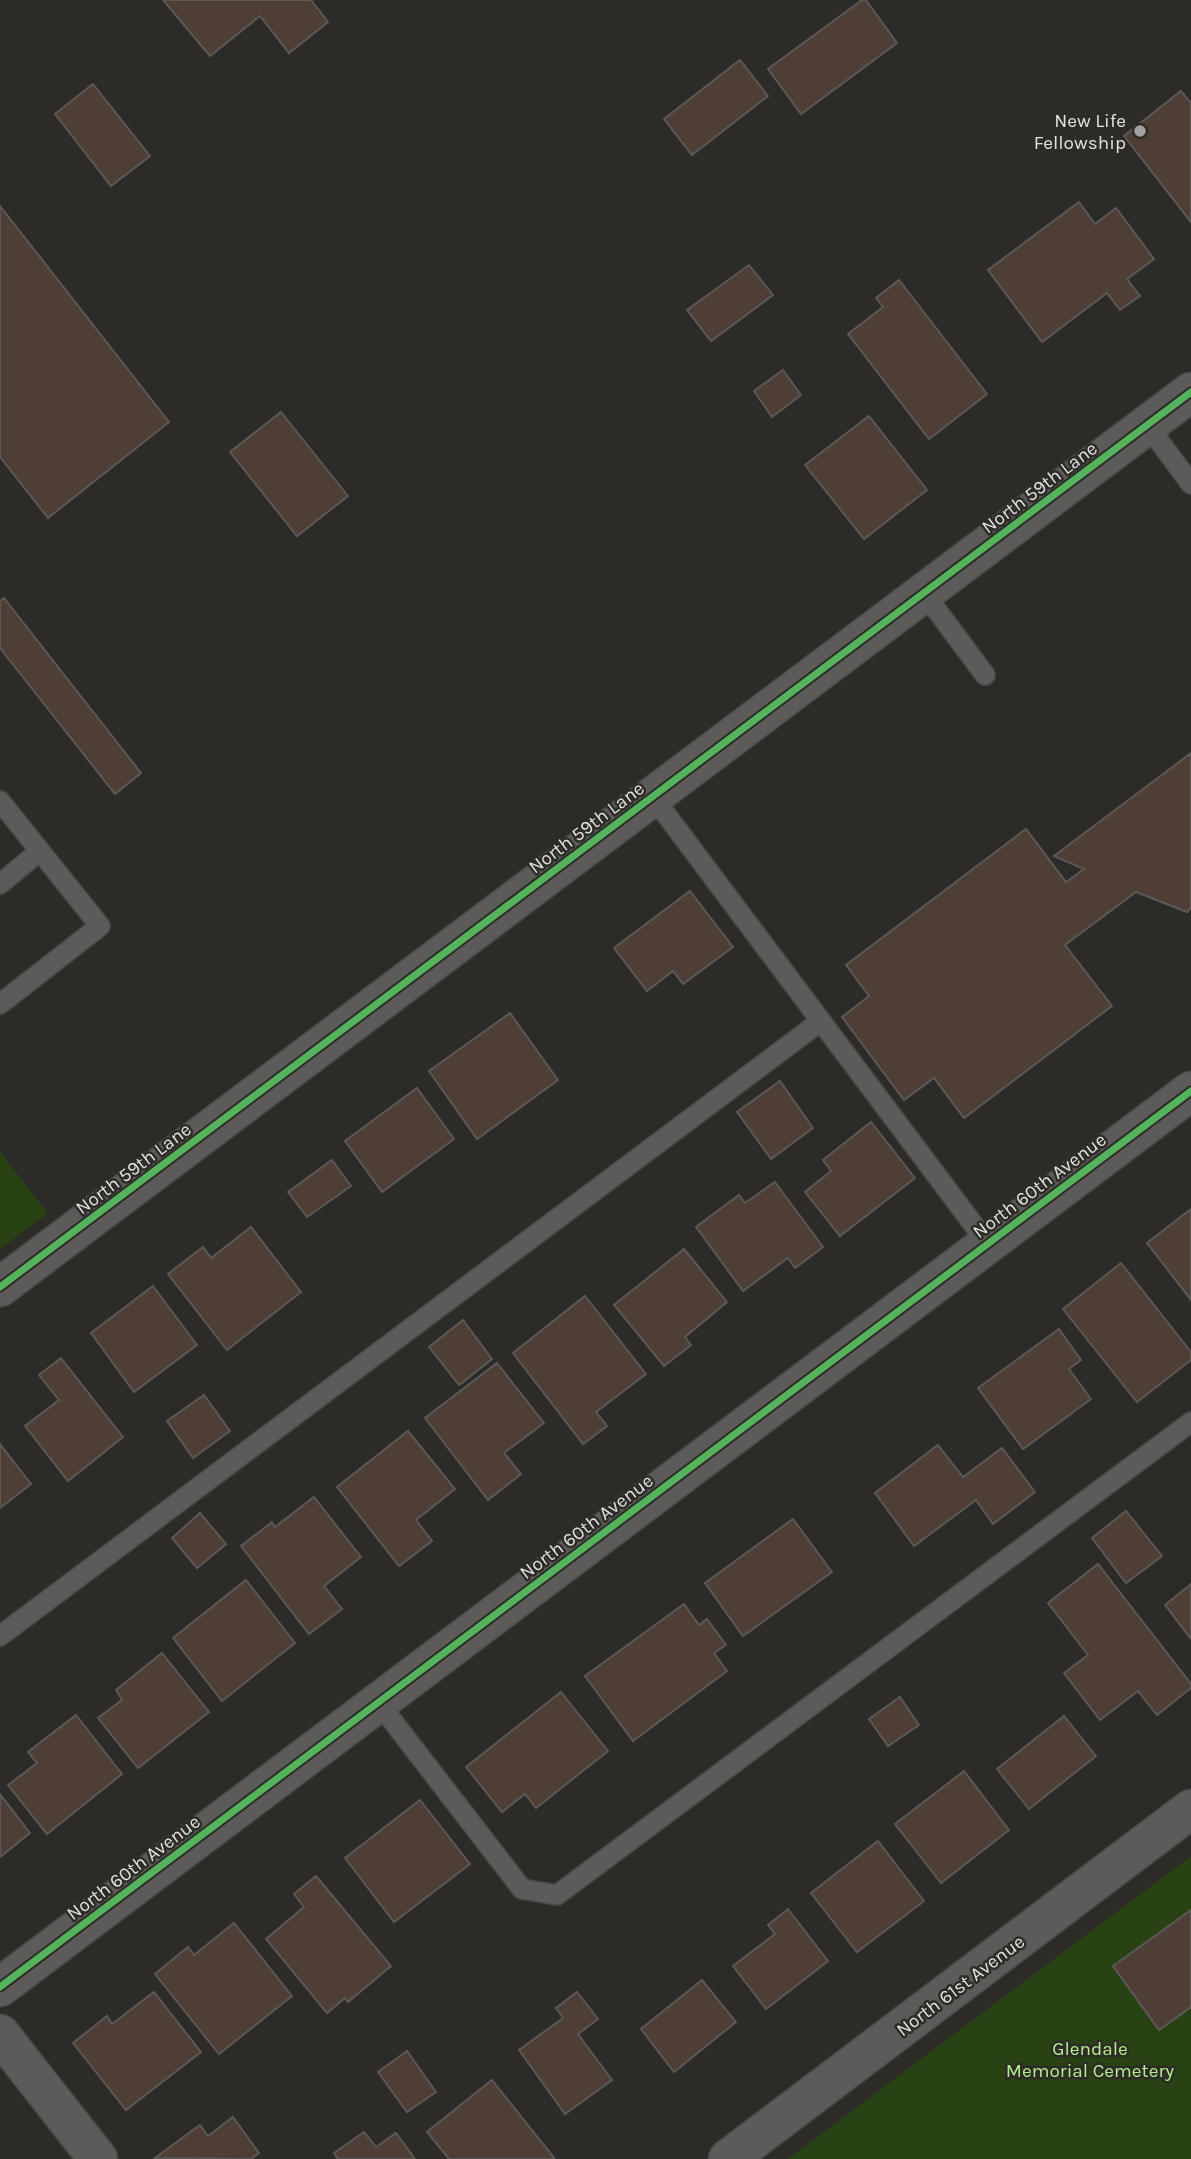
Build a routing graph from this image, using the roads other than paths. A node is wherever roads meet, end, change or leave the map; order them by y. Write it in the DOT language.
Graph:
graph roads {
  1 [pos="1191,392"];
  2 [pos="1147,425"];
  3 [pos="1191,485"];
  4 [pos="924,593"];
  5 [pos="985,675"];
  6 [pos="653,797"];
  7 [pos="0,801"];
  8 [pos="40,851"];
  9 [pos="0,884"];
  10 [pos="0,1004"];
  11 [pos="821,1021"];
  12 [pos="1191,1091"];
  13 [pos="988,1244"];
  14 [pos="0,1287"];
  15 [pos="1191,1422"];
  16 [pos="0,1636"];
  17 [pos="378,1702"];
  18 [pos="1191,1809"];
  19 [pos="0,1987"];
  20 [pos="0,2034"];
  21 [pos="98,2159"];
  22 [pos="728,2159"];
  1 -- 2 [label="street, North 59th Lane"];
  2 -- 3 [label="lane"];
  2 -- 4 [label="street, North 59th Lane"];
  4 -- 5 [label="lane"];
  4 -- 6 [label="street, North 59th Lane"];
  6 -- 11 [label="lane"];
  6 -- 14 [label="street, North 59th Lane"];
  7 -- 8 [label="lane"];
  8 -- 9 [label="lane"];
  8 -- 10 [label="lane"];
  11 -- 13 [label="lane"];
  11 -- 16 [label="lane"];
  12 -- 13 [label="street, North 60th Avenue"];
  13 -- 17 [label="street, North 60th Avenue"];
  15 -- 17 [label="lane"];
  17 -- 19 [label="street, North 60th Avenue"];
  18 -- 22 [label="street, North 61st Avenue"];
  20 -- 21 [label="street"];
}
